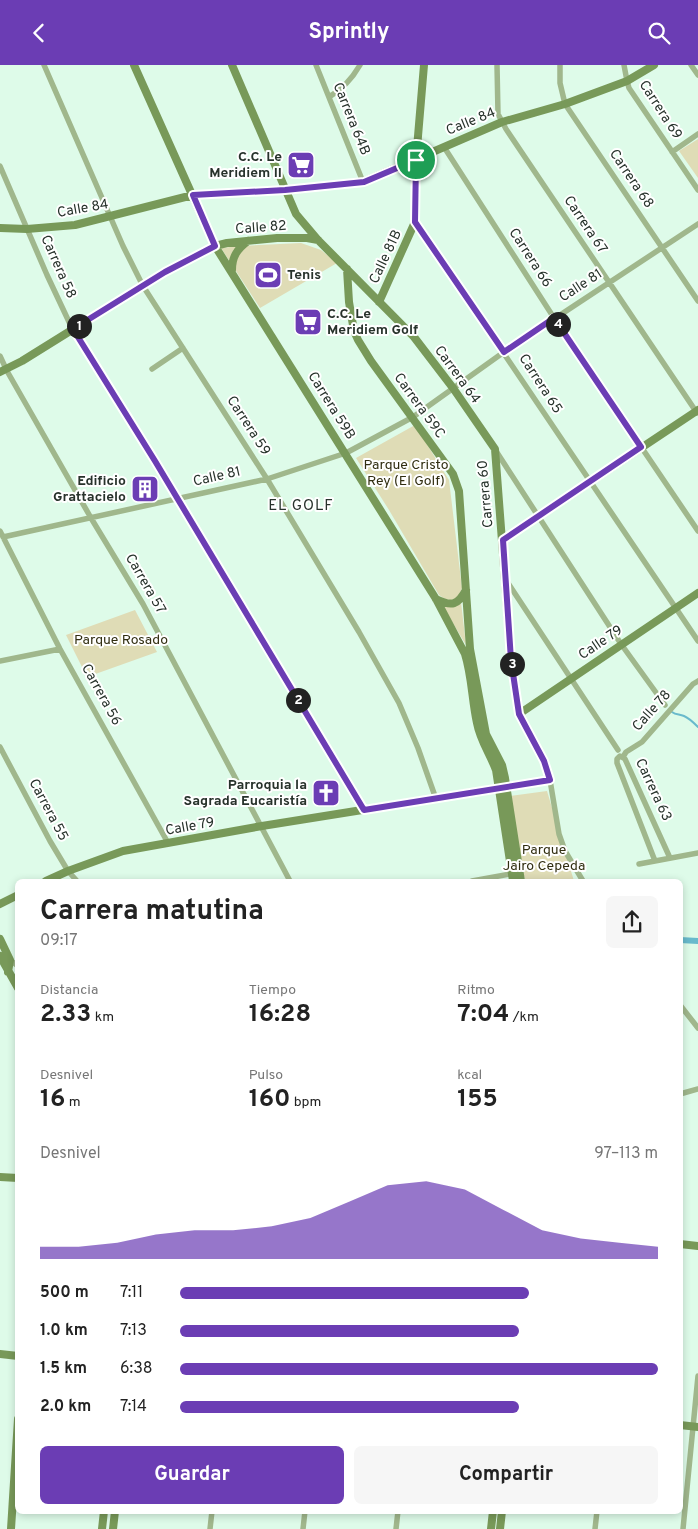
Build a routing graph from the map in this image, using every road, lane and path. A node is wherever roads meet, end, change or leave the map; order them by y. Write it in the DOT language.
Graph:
graph roads {
  1 [pos="44,65"];
  2 [pos="134,65"];
  3 [pos="232,65"];
  4 [pos="316,65"];
  5 [pos="360,65"];
  6 [pos="424,65"];
  7 [pos="497,65"];
  8 [pos="560,65"];
  9 [pos="624,65"];
  10 [pos="654,65"];
  11 [pos="691,65"];
  12 [pos="698,75"];
  13 [pos="626,81"];
  14 [pos="329,97"];
  15 [pos="564,104"];
  16 [pos="502,122"];
  17 [pos="698,134"];
  18 [pos="444,147"];
  19 [pos="672,152"];
  20 [pos="416,160"];
  21 [pos="0,166"];
  22 [pos="364,182"];
  23 [pos="285,190"];
  24 [pos="698,190"];
  25 [pos="193,195"];
  26 [pos="111,217"];
  27 [pos="415,222"];
  28 [pos="698,224"];
  29 [pos="0,227"];
  30 [pos="27,229"];
  31 [pos="318,240"];
  32 [pos="248,241"];
  33 [pos="215,246"];
  34 [pos="663,248"];
  35 [pos="347,269"];
  36 [pos="232,272"];
  37 [pos="609,283"];
  38 [pos="143,286"];
  39 [pos="698,301"];
  40 [pos="379,302"];
  41 [pos="554,318"];
  42 [pos="73,329"];
  43 [pos="183,348"];
  44 [pos="504,352"];
  45 [pos="0,357"];
  46 [pos="152,369"];
  47 [pos="3,371"];
  48 [pos="453,388"];
  49 [pos="697,412"];
  50 [pos="413,417"];
  51 [pos="641,447"];
  52 [pos="495,449"];
  53 [pos="346,453"];
  54 [pos="267,479"];
  55 [pos="589,482"];
  56 [pos="177,499"];
  57 [pos="537,517"];
  58 [pos="91,518"];
  59 [pos="698,531"];
  60 [pos="1,534"];
  61 [pos="503,540"];
  62 [pos="505,578"];
  63 [pos="466,589"];
  64 [pos="698,593"];
  65 [pos="436,599"];
  66 [pos="676,608"];
  67 [pos="698,641"];
  68 [pos="621,645"];
  69 [pos="60,649"];
  70 [pos="470,649"];
  71 [pos="0,661"];
  72 [pos="571,678"];
  73 [pos="698,681"];
  74 [pos="476,703"];
  75 [pos="665,705"];
  76 [pos="519,714"];
  77 [pos="0,747"];
  78 [pos="618,750"];
  79 [pos="622,757"];
  80 [pos="550,780"];
  81 [pos="502,789"];
  82 [pos="436,799"];
  83 [pos="364,810"];
  84 [pos="262,826"];
  85 [pos="168,843"];
  86 [pos="698,853"];
  87 [pos="670,858"];
  88 [pos="655,861"];
  89 [pos="640,864"];
  90 [pos="68,871"];
  91 [pos="514,878"];
  92 [pos="50,879"];
  93 [pos="75,879"];
  94 [pos="289,879"];
  95 [pos="500,879"];
  96 [pos="582,879"];
  97 [pos="15,896"];
  98 [pos="0,904"];
  99 [pos="0,939"];
  100 [pos="0,955"];
  101 [pos="10,960"];
  102 [pos="15,964"];
  103 [pos="8,971"];
  104 [pos="15,983"];
  105 [pos="683,1009"];
  106 [pos="698,1029"];
  107 [pos="698,1089"];
  108 [pos="683,1093"];
  109 [pos="0,1177"];
  110 [pos="15,1178"];
  111 [pos="683,1244"];
  112 [pos="698,1245"];
  113 [pos="0,1354"];
  114 [pos="15,1356"];
  115 [pos="698,1376"];
  116 [pos="683,1425"];
  117 [pos="696,1427"];
  118 [pos="15,1466"];
  119 [pos="104,1514"];
  120 [pos="115,1514"];
  121 [pos="212,1514"];
  122 [pos="305,1514"];
  123 [pos="398,1514"];
  124 [pos="493,1514"];
  125 [pos="502,1514"];
  126 [pos="597,1514"];
  127 [pos="11,1529"];
  128 [pos="102,1529"];
  129 [pos="113,1529"];
  130 [pos="210,1529"];
  131 [pos="303,1529"];
  132 [pos="396,1529"];
  133 [pos="491,1529"];
  134 [pos="500,1529"];
  135 [pos="596,1529"];
  136 [pos="683,1529"];
  1 -- 26 [label="street, Carrera 59"];
  2 -- 25 [label="street, Carrera 59B"];
  3 -- 23 [label="street, Carrera 64"];
  4 -- 14 [label="street, Carrera 64B"];
  5 -- 14 [label="street"];
  6 -- 20 [label="street"];
  7 -- 16 [label="street, Carrera 67"];
  8 -- 15 [label="street, Carrera 68"];
  9 -- 13 [label="street, Carrera 69"];
  10 -- 13 [label="street, Calle 84"];
  11 -- 12 [label="street"];
  13 -- 15 [label="street, Calle 84"];
  13 -- 19 [label="street, Carrera 69"];
  14 -- 22 [label="street, Carrera 64B"];
  15 -- 16 [label="street, Calle 84"];
  15 -- 34 [label="street, Carrera 68"];
  16 -- 18 [label="street, Calle 84"];
  16 -- 37 [label="street, Carrera 67"];
  17 -- 19 [label="street"];
  18 -- 20 [label="street, Calle 84"];
  18 -- 41 [label="street, Carrera 66"];
  19 -- 24 [label="street, Carrera 69"];
  20 -- 22 [label="street, Calle 84"];
  20 -- 27 [label="street"];
  21 -- 30 [label="street, Carrera 58"];
  22 -- 23 [label="street, Calle 84"];
  23 -- 25 [label="street, Calle 84"];
  23 -- 31 [label="street, Carrera 64"];
  25 -- 26 [label="street, Calle 84"];
  25 -- 33 [label="street, Carrera 59B"];
  26 -- 30 [label="street, Calle 84"];
  26 -- 38 [label="street, Carrera 59"];
  27 -- 40 [label="street, Calle 81B"];
  27 -- 44 [label="street, Carrera 65"];
  28 -- 34 [label="street, Calle 81"];
  29 -- 30 [label="street, Calle 84"];
  30 -- 42 [label="street, Carrera 58"];
  31 -- 32 [label="street, Calle 82"];
  31 -- 35 [label="street, Carrera 64"];
  32 -- 33 [label="street, Calle 82"];
  32 -- 36 [label="street"];
  33 -- 36 [label="street, Carrera 59B"];
  33 -- 38 [label="street, Calle 82"];
  34 -- 37 [label="street, Calle 81"];
  34 -- 39 [label="street, Carrera 68"];
  35 -- 40 [label="street, Carrera 64"];
  35 -- 50 [label="street, Carrera 59C"];
  36 -- 53 [label="street, Carrera 59B"];
  37 -- 41 [label="street, Calle 81"];
  37 -- 49 [label="street, Carrera 67"];
  38 -- 42 [label="street, Calle 82"];
  38 -- 43 [label="street, Carrera 59"];
  40 -- 48 [label="street, Carrera 64"];
  41 -- 44 [label="street, Calle 81"];
  41 -- 51 [label="street, Carrera 66"];
  42 -- 47 [label="street, Calle 82"];
  42 -- 56 [label="street, Carrera 58"];
  43 -- 46 [label="street"];
  43 -- 54 [label="street, Carrera 59"];
  44 -- 48 [label="street, Calle 81"];
  44 -- 55 [label="street, Carrera 65"];
  45 -- 47 [label="street, Carrera 57"];
  47 -- 58 [label="street, Carrera 57"];
  48 -- 50 [label="street, Calle 81"];
  48 -- 52 [label="street, Carrera 64"];
  49 -- 51 [label="street"];
  50 -- 53 [label="street, Calle 81"];
  50 -- 63 [label="street, Carrera 59C"];
  51 -- 55 [label="street"];
  51 -- 59 [label="street, Carrera 66"];
  52 -- 57 [label="street, Carrera 64"];
  52 -- 61 [label="street, Carrera 60"];
  53 -- 54 [label="street, Calle 81"];
  53 -- 65 [label="street, Carrera 59B"];
  54 -- 56 [label="street, Calle 81"];
  54 -- 82 [label="street, Carrera 59"];
  55 -- 57 [label="street"];
  55 -- 66 [label="street, Carrera 65"];
  56 -- 58 [label="street, Calle 81"];
  56 -- 83 [label="street, Carrera 58"];
  57 -- 61 [label="street"];
  57 -- 68 [label="street, Carrera 64"];
  58 -- 60 [label="street, Calle 81"];
  58 -- 84 [label="street, Carrera 57"];
  60 -- 69 [label="street, Carrera 56"];
  61 -- 62 [label="street, Carrera 60"];
  62 -- 72 [label="street, Carrera 63"];
  62 -- 76 [label="street, Carrera 60"];
  63 -- 65 [label="street"];
  63 -- 70 [label="street, Carrera 59C"];
  64 -- 66 [label="street, Calle 79"];
  65 -- 74 [label="street, Carrera 59B"];
  66 -- 67 [label="street, Carrera 65"];
  66 -- 68 [label="street, Calle 79"];
  68 -- 72 [label="street, Calle 79"];
  68 -- 75 [label="street, Carrera 64"];
  69 -- 71 [label="street"];
  69 -- 85 [label="street, Carrera 56"];
  70 -- 74 [label="street, Carrera 59B"];
  72 -- 76 [label="street, Calle 79"];
  72 -- 78 [label="street, Carrera 63"];
  73 -- 79 [label="street, Calle 78"];
  74 -- 81 [label="street, Carrera 59B"];
  76 -- 80 [label="street, Carrera 60"];
  77 -- 90 [label="street, Carrera 55"];
  79 -- 87 [label="street, Carrera 63"];
  79 -- 88 [label="street, Carrera 63"];
  80 -- 81 [label="street, Calle 79"];
  80 -- 96 [label="street, Carrera 60"];
  81 -- 82 [label="street, Calle 79"];
  81 -- 91 [label="street, Carrera 59B"];
  82 -- 83 [label="street, Calle 79"];
  83 -- 84 [label="street, Calle 79"];
  84 -- 85 [label="street, Calle 79"];
  84 -- 94 [label="street, Carrera 57"];
  85 -- 90 [label="street, Calle 79"];
  86 -- 87 [label="street"];
  87 -- 88 [label="street"];
  88 -- 89 [label="street"];
  90 -- 92 [label="street, Calle 79"];
  90 -- 93 [label="street, Carrera 55"];
  91 -- 95 [label="street"];
  97 -- 98 [label="street"];
  99 -- 101 [label="street"];
  100 -- 101 [label="street"];
  100 -- 103 [label="street"];
  101 -- 102 [label="street"];
  101 -- 103 [label="street"];
  103 -- 104 [label="street"];
  105 -- 106 [label="street"];
  107 -- 108 [label="street"];
  109 -- 110 [label="street"];
  111 -- 112 [label="street"];
  113 -- 114 [label="street"];
  115 -- 117 [label="street"];
  116 -- 117 [label="street"];
  117 -- 136 [label="street"];
  118 -- 127 [label="street"];
  119 -- 128 [label="street"];
  120 -- 129 [label="street"];
  121 -- 130 [label="street"];
  122 -- 131 [label="street"];
  123 -- 132 [label="street"];
  124 -- 133 [label="street"];
  125 -- 134 [label="street"];
  126 -- 135 [label="street"];
}
